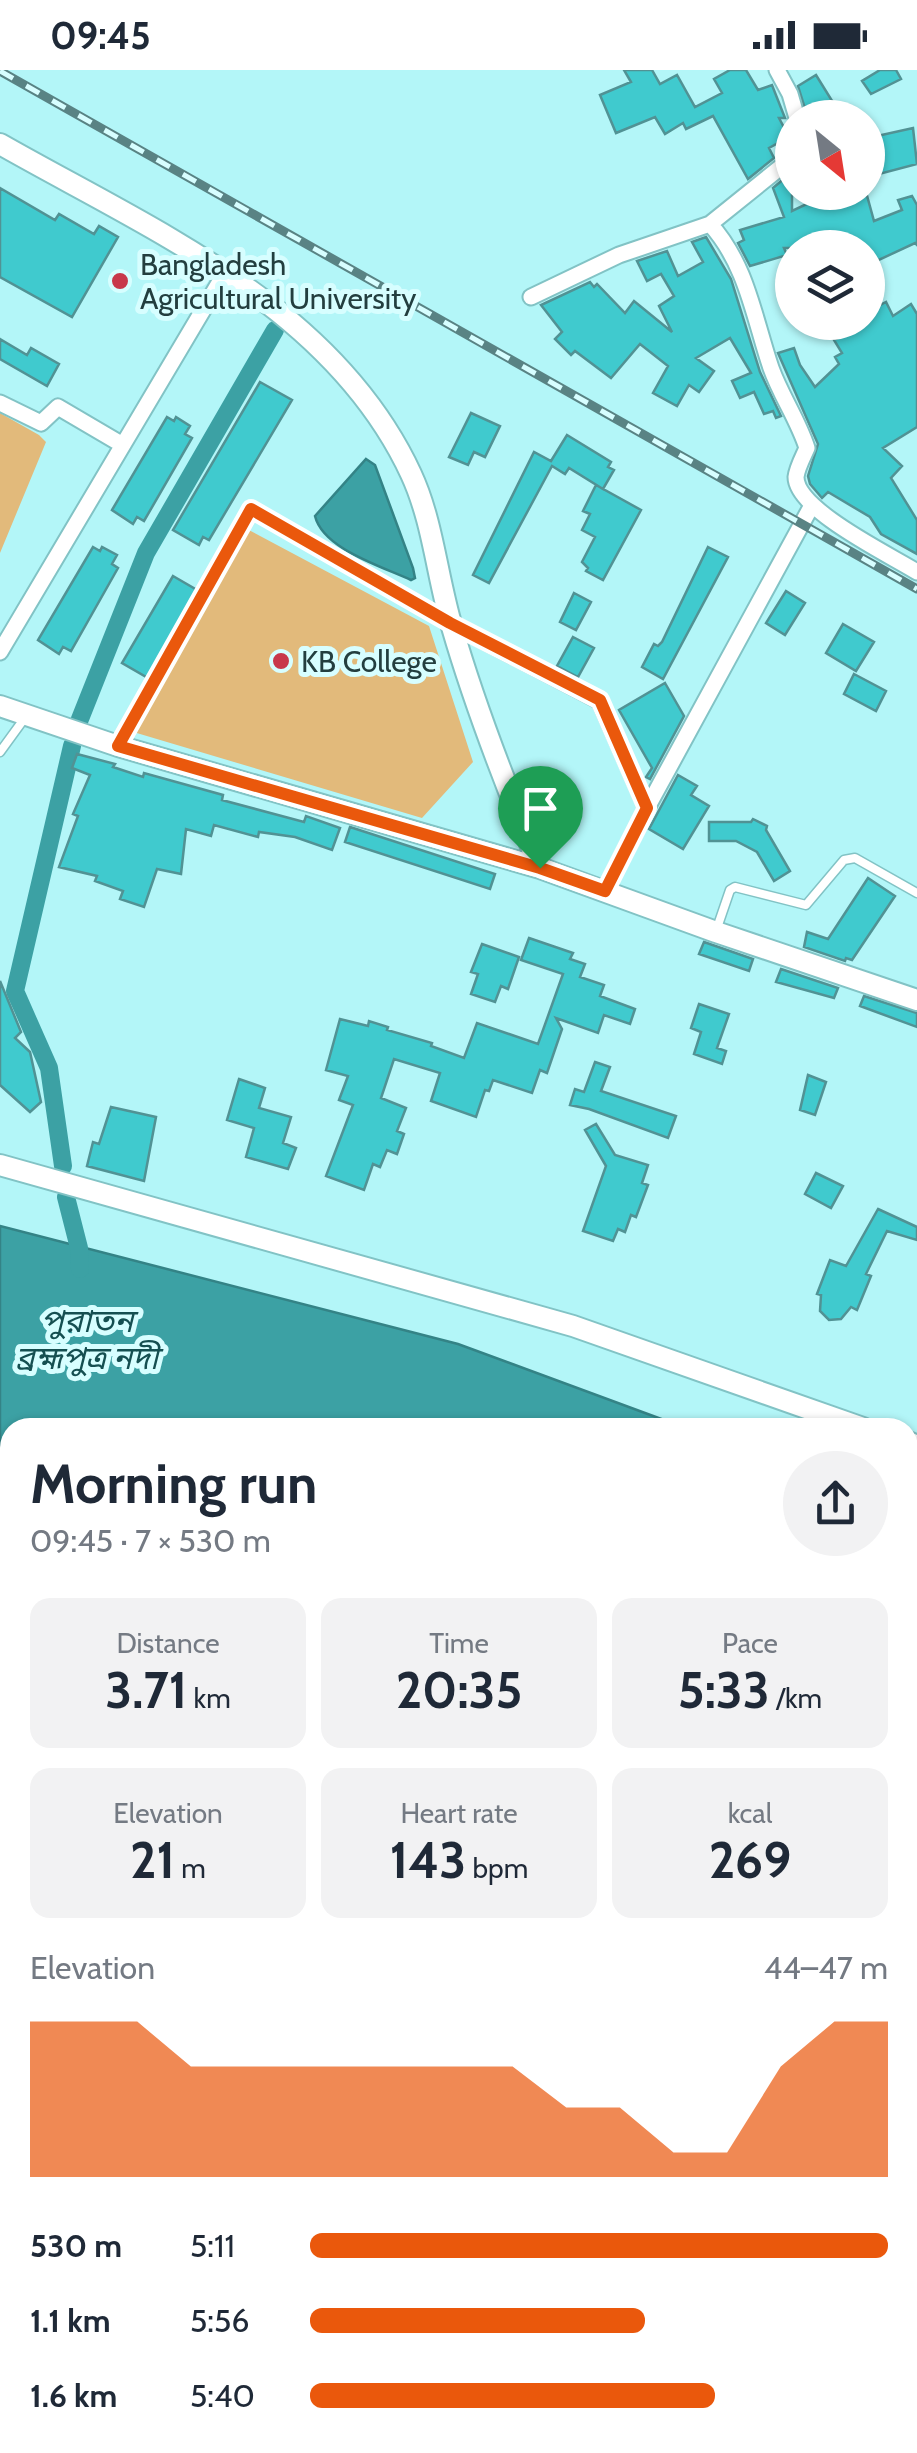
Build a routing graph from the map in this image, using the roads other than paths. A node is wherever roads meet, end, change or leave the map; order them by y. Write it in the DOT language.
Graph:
graph roads {
  1 [pos="777,70"];
  2 [pos="792,100"];
  3 [pos="0,144"];
  4 [pos="775,172"];
  5 [pos="710,224"];
  6 [pos="225,273"];
  7 [pos="531,296"];
  8 [pos="0,402"];
  9 [pos="121,444"];
  10 [pos="812,507"];
  11 [pos="917,572"];
  12 [pos="450,623"];
  13 [pos="0,652"];
  14 [pos="0,706"];
  15 [pos="27,715"];
  16 [pos="118,746"];
  17 [pos="0,752"];
  18 [pos="647,808"];
  19 [pos="540,868"];
  20 [pos="605,891"];
  21 [pos="917,893"];
  22 [pos="716,932"];
  23 [pos="917,1000"];
  24 [pos="0,1165"];
  25 [pos="835,1418"];
  1 -- 2 [label="street"];
  3 -- 6 [label="street"];
  4 -- 5 [label="street"];
  5 -- 7 [label="street"];
  5 -- 10 [label="street"];
  6 -- 9 [label="street"];
  6 -- 12 [label="street"];
  8 -- 9 [label="street"];
  9 -- 13 [label="street"];
  10 -- 11 [label="street"];
  10 -- 18 [label="street"];
  12 -- 16 [label="lane"];
  12 -- 18 [label="street"];
  12 -- 19 [label="street"];
  14 -- 15 [label="street"];
  15 -- 16 [label="street"];
  15 -- 17 [label="lane"];
  16 -- 19 [label="street"];
  18 -- 20 [label="street"];
  19 -- 20 [label="street"];
  20 -- 22 [label="street"];
  21 -- 22 [label="lane"];
  22 -- 23 [label="street"];
  24 -- 25 [label="street"];
}
